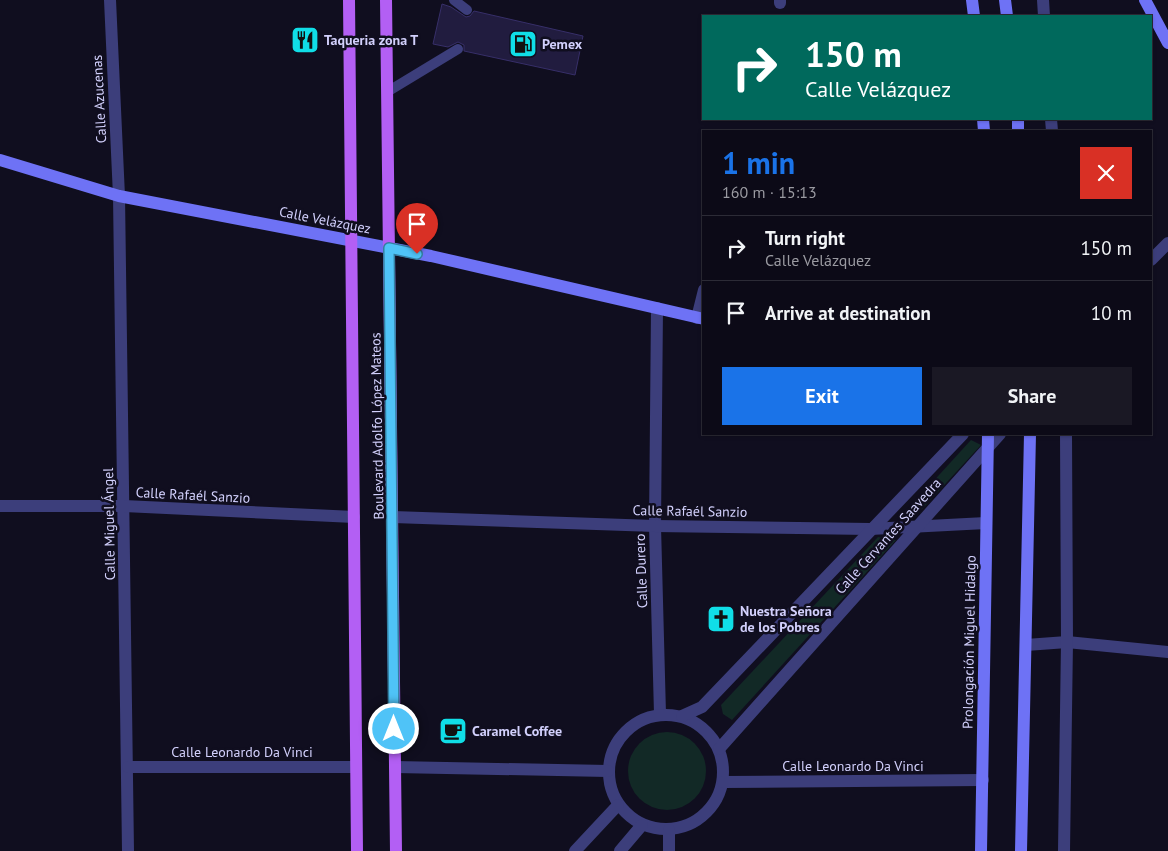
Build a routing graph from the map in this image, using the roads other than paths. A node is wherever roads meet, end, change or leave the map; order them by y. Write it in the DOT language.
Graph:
graph roads {
  1 [pos="110,0"];
  2 [pos="349,0"];
  3 [pos="386,0"];
  4 [pos="454,0"];
  5 [pos="972,0"];
  6 [pos="1006,0"];
  7 [pos="1043,0"];
  8 [pos="1145,0"];
  9 [pos="467,10"];
  10 [pos="974,15"];
  11 [pos="1007,15"];
  12 [pos="1044,15"];
  13 [pos="1168,43"];
  14 [pos="458,49"];
  15 [pos="387,92"];
  16 [pos="0,160"];
  17 [pos="119,196"];
  18 [pos="353,241"];
  19 [pos="1168,243"];
  20 [pos="389,248"];
  21 [pos="1152,259"];
  22 [pos="702,304"];
  23 [pos="657,308"];
  24 [pos="700,318"];
  25 [pos="962,435"];
  26 [pos="988,435"];
  27 [pos="999,435"];
  28 [pos="1030,435"];
  29 [pos="1066,435"];
  30 [pos="987,447"];
  31 [pos="0,506"];
  32 [pos="124,506"];
  33 [pos="354,517"];
  34 [pos="393,517"];
  35 [pos="986,523"];
  36 [pos="655,526"];
  37 [pos="916,527"];
  38 [pos="870,529"];
  39 [pos="1067,642"];
  40 [pos="1026,645"];
  41 [pos="1168,652"];
  42 [pos="660,714"];
  43 [pos="682,716"];
  44 [pos="719,749"];
  45 [pos="128,767"];
  46 [pos="356,767"];
  47 [pos="395,767"];
  48 [pos="608,771"];
  49 [pos="983,780"];
  50 [pos="723,782"];
  51 [pos="618,805"];
  52 [pos="642,825"];
  53 [pos="669,830"];
  54 [pos="128,851"];
  55 [pos="357,851"];
  56 [pos="396,851"];
  57 [pos="575,851"];
  58 [pos="620,851"];
  59 [pos="669,851"];
  60 [pos="981,851"];
  61 [pos="1021,851"];
  62 [pos="1064,851"];
  1 -- 17 [label="street, Calle Azucenas"];
  2 -- 18 [label="main road, Boulevard Adolfo López Mateos"];
  3 -- 15 [label="main road, Boulevard Adolfo López Mateos"];
  4 -- 9 [label="lane"];
  5 -- 10 [label="street"];
  6 -- 11 [label="street"];
  7 -- 12 [label="street"];
  8 -- 13 [label="street"];
  14 -- 15 [label="lane"];
  15 -- 20 [label="main road, Boulevard Adolfo López Mateos"];
  16 -- 17 [label="street, Calle Velázquez"];
  17 -- 18 [label="street, Calle Velázquez"];
  17 -- 32 [label="street, Calle Miguel Ángel"];
  18 -- 20 [label="street, Calle Velázquez"];
  18 -- 33 [label="main road, Boulevard Adolfo López Mateos"];
  19 -- 21 [label="street"];
  20 -- 23 [label="street, Calle Velázquez"];
  20 -- 34 [label="main road, Boulevard Adolfo López Mateos"];
  22 -- 24 [label="street"];
  23 -- 24 [label="street, Calle Velázquez"];
  23 -- 36 [label="street, Calle Durero"];
  25 -- 38 [label="street, Calle Cervantes Saavedra"];
  26 -- 30 [label="street, Prolongación Miguel Hidalgo"];
  27 -- 30 [label="street, Calle Cervantes Saavedra"];
  28 -- 40 [label="street"];
  29 -- 39 [label="street"];
  30 -- 35 [label="street, Prolongación Miguel Hidalgo"];
  30 -- 37 [label="street, Calle Cervantes Saavedra"];
  31 -- 32 [label="street, Calle Rafaél Sanzio"];
  32 -- 33 [label="street, Calle Rafaél Sanzio"];
  32 -- 45 [label="street, Calle Miguel Ángel"];
  33 -- 46 [label="main road, Boulevard Adolfo López Mateos"];
  34 -- 36 [label="street, Calle Rafaél Sanzio"];
  34 -- 47 [label="main road, Boulevard Adolfo López Mateos"];
  35 -- 37 [label="street, Calle Rafaél Sanzio"];
  35 -- 49 [label="street, Prolongación Miguel Hidalgo"];
  36 -- 38 [label="street, Calle Rafaél Sanzio"];
  36 -- 42 [label="street, Calle Durero"];
  37 -- 38 [label="street, Calle Rafaél Sanzio"];
  37 -- 44 [label="street, Calle Cervantes Saavedra"];
  38 -- 43 [label="street, Calle Cervantes Saavedra"];
  39 -- 40 [label="street"];
  39 -- 41 [label="street"];
  39 -- 62 [label="street"];
  40 -- 61 [label="street"];
  42 -- 43 [label="street"];
  42 -- 48 [label="street"];
  43 -- 44 [label="street"];
  44 -- 50 [label="street"];
  45 -- 46 [label="street, Calle Leonardo Da Vinci"];
  45 -- 54 [label="street, Calle Miguel Ángel"];
  46 -- 55 [label="main road, Boulevard Adolfo López Mateos"];
  47 -- 48 [label="street"];
  47 -- 56 [label="main road, Boulevard Adolfo López Mateos"];
  48 -- 51 [label="street"];
  49 -- 50 [label="street, Calle Leonardo Da Vinci"];
  49 -- 60 [label="street, Prolongación Miguel Hidalgo"];
  50 -- 53 [label="street"];
  51 -- 52 [label="street"];
  51 -- 57 [label="street"];
  52 -- 53 [label="street"];
  52 -- 58 [label="street"];
  53 -- 59 [label="street"];
}
